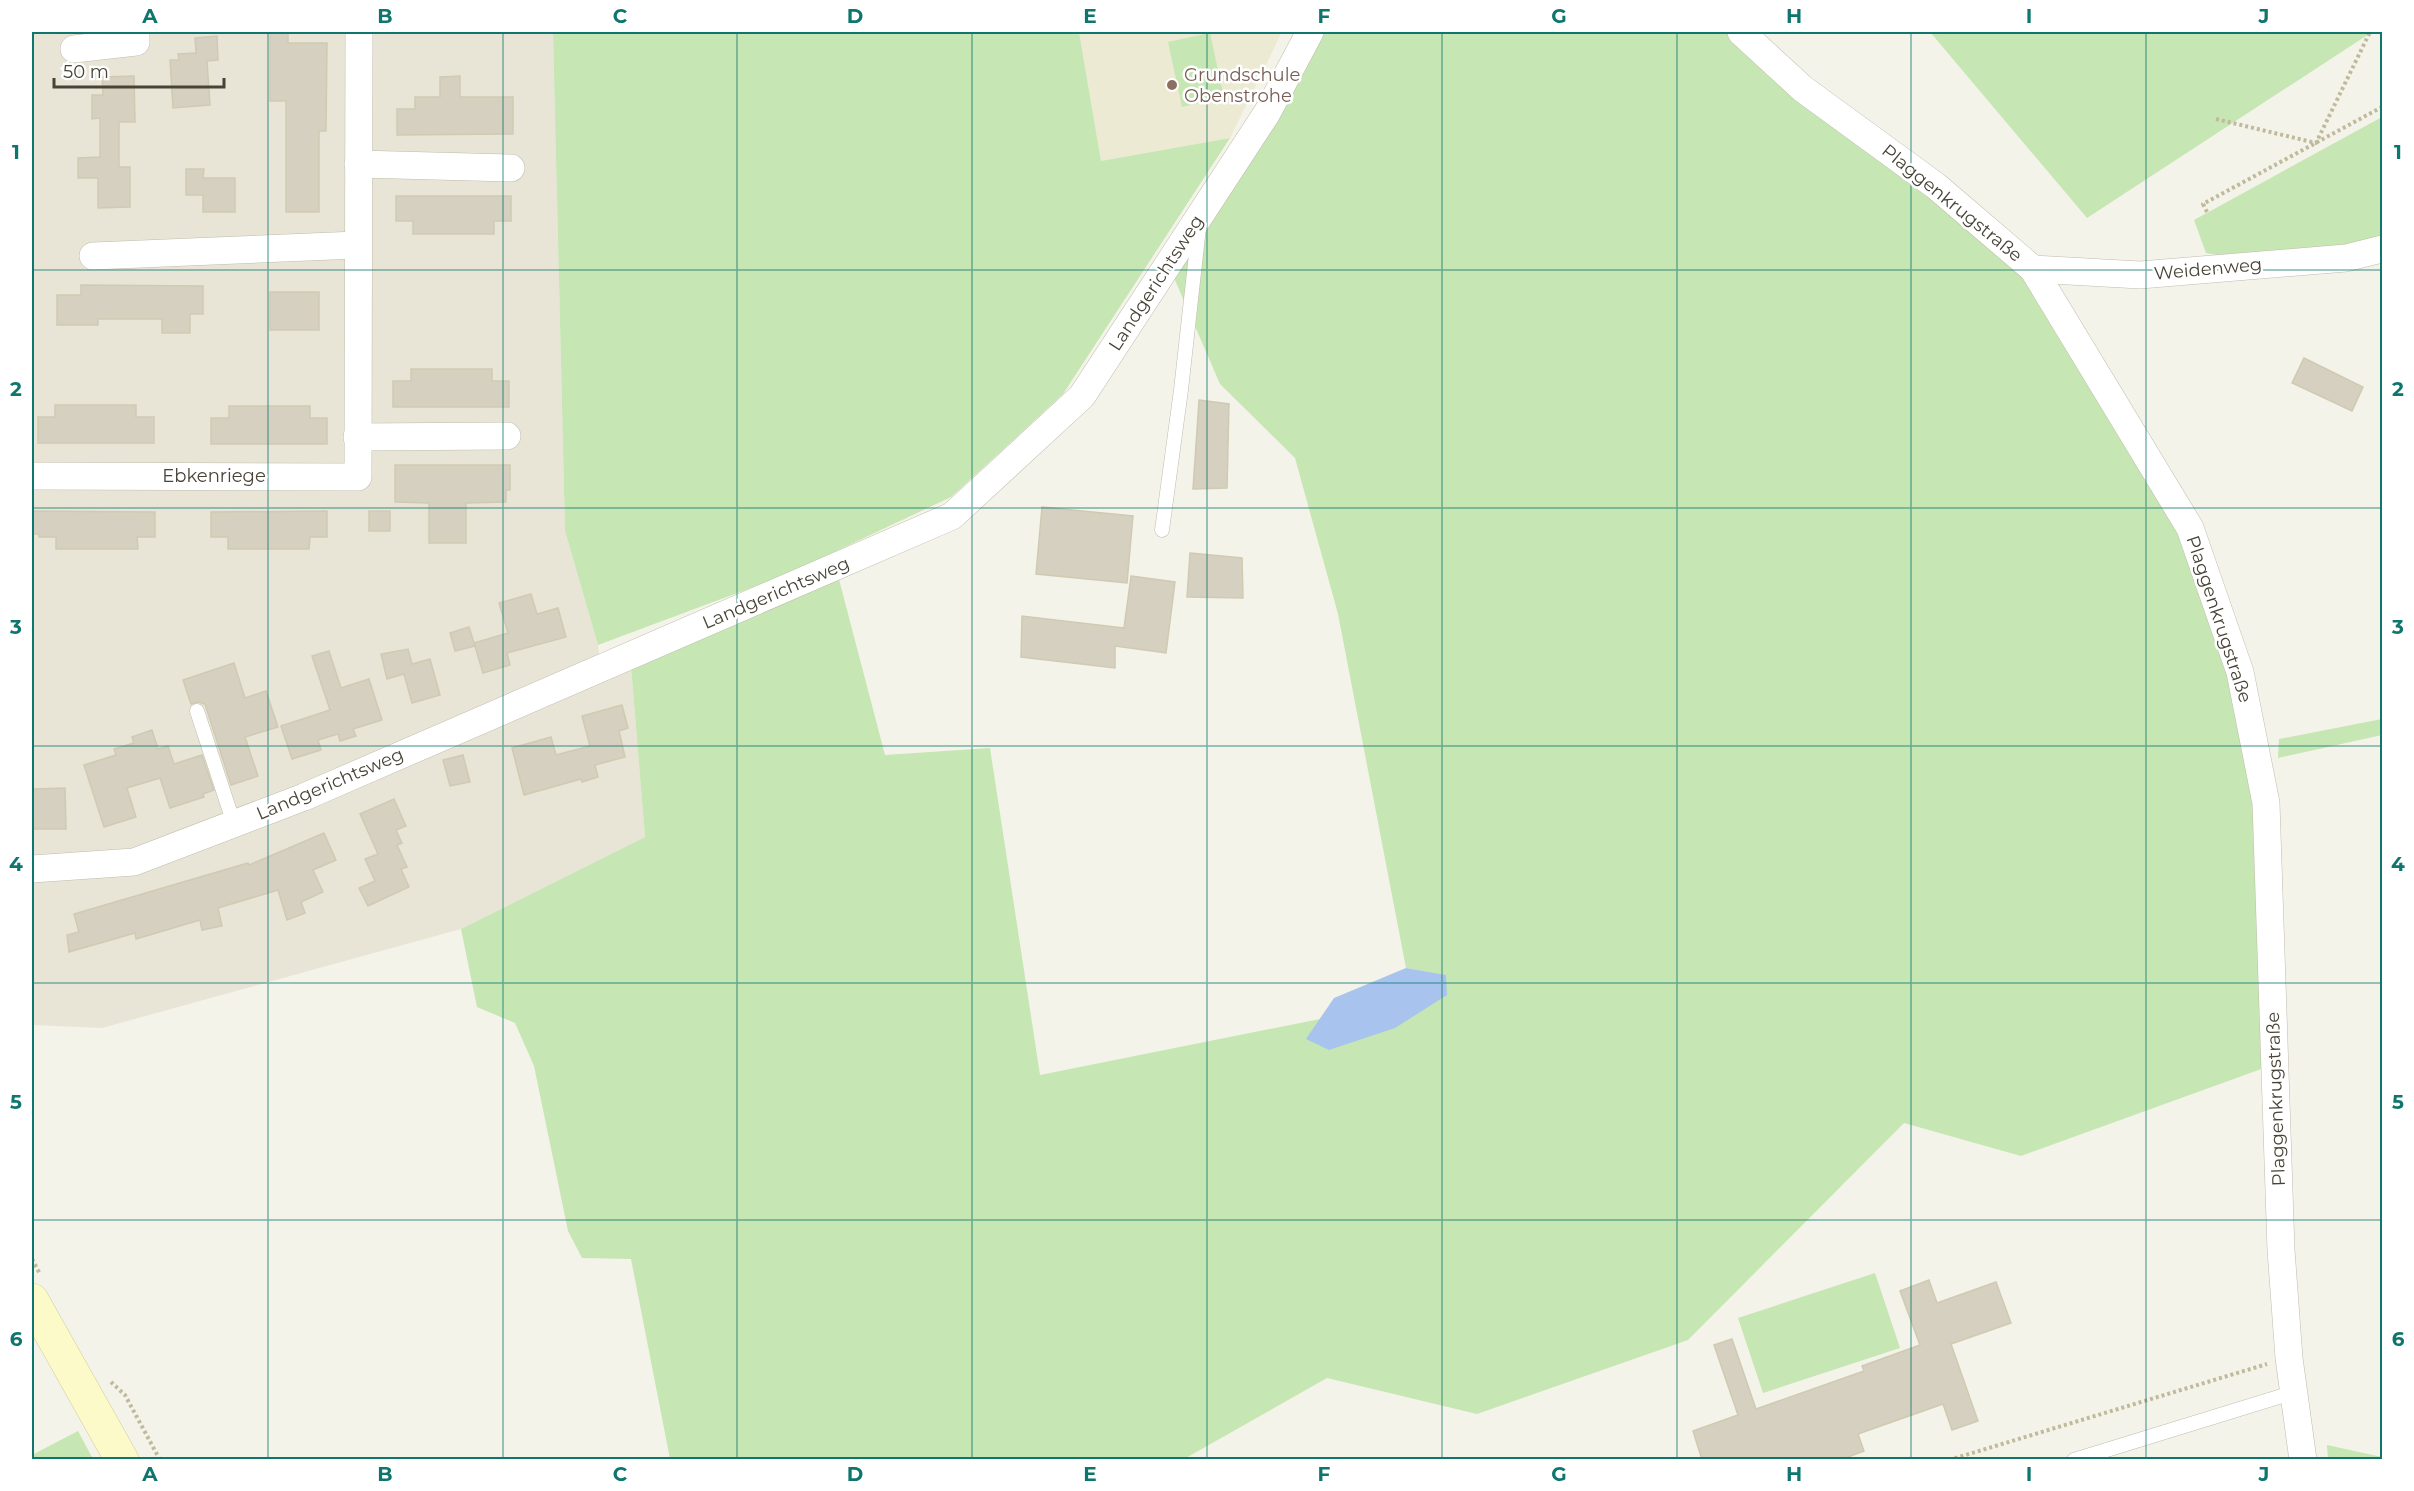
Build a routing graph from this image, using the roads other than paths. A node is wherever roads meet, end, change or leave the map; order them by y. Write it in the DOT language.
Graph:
graph roads {
  1 [pos="136,32"];
  2 [pos="359,32"];
  3 [pos="1310,32"];
  4 [pos="1741,32"];
  5 [pos="74,48"];
  6 [pos="357,164"];
  7 [pos="511,168"];
  8 [pos="1200,216"];
  9 [pos="357,245"];
  10 [pos="2382,249"];
  11 [pos="93,256"];
  12 [pos="2033,269"];
  13 [pos="507,436"];
  14 [pos="357,437"];
  15 [pos="32,476"];
  16 [pos="1162,530"];
  17 [pos="197,711"];
  18 [pos="234,824"];
  19 [pos="32,869"];
  20 [pos="32,1300"];
  21 [pos="2295,1392"];
  22 [pos="122,1460"];
  23 [pos="2074,1460"];
  24 [pos="2303,1460"];
  1 -- 5 [label="street"];
  2 -- 6 [label="street, Ebkenriege"];
  3 -- 8 [label="street, Landgerichtsweg"];
  4 -- 12 [label="street, Plaggenkrugstraße"];
  6 -- 7 [label="street"];
  6 -- 9 [label="street, Ebkenriege"];
  8 -- 16 [label="lane"];
  8 -- 18 [label="street, Landgerichtsweg"];
  9 -- 11 [label="street"];
  9 -- 14 [label="street, Ebkenriege"];
  10 -- 12 [label="street, Weidenweg"];
  12 -- 21 [label="street, Plaggenkrugstraße"];
  13 -- 14 [label="street"];
  14 -- 15 [label="street, Ebkenriege"];
  17 -- 18 [label="lane"];
  18 -- 19 [label="street, Landgerichtsweg"];
  20 -- 22 [label="street"];
  21 -- 23 [label="lane"];
  21 -- 24 [label="street, Plaggenkrugstraße"];
}
